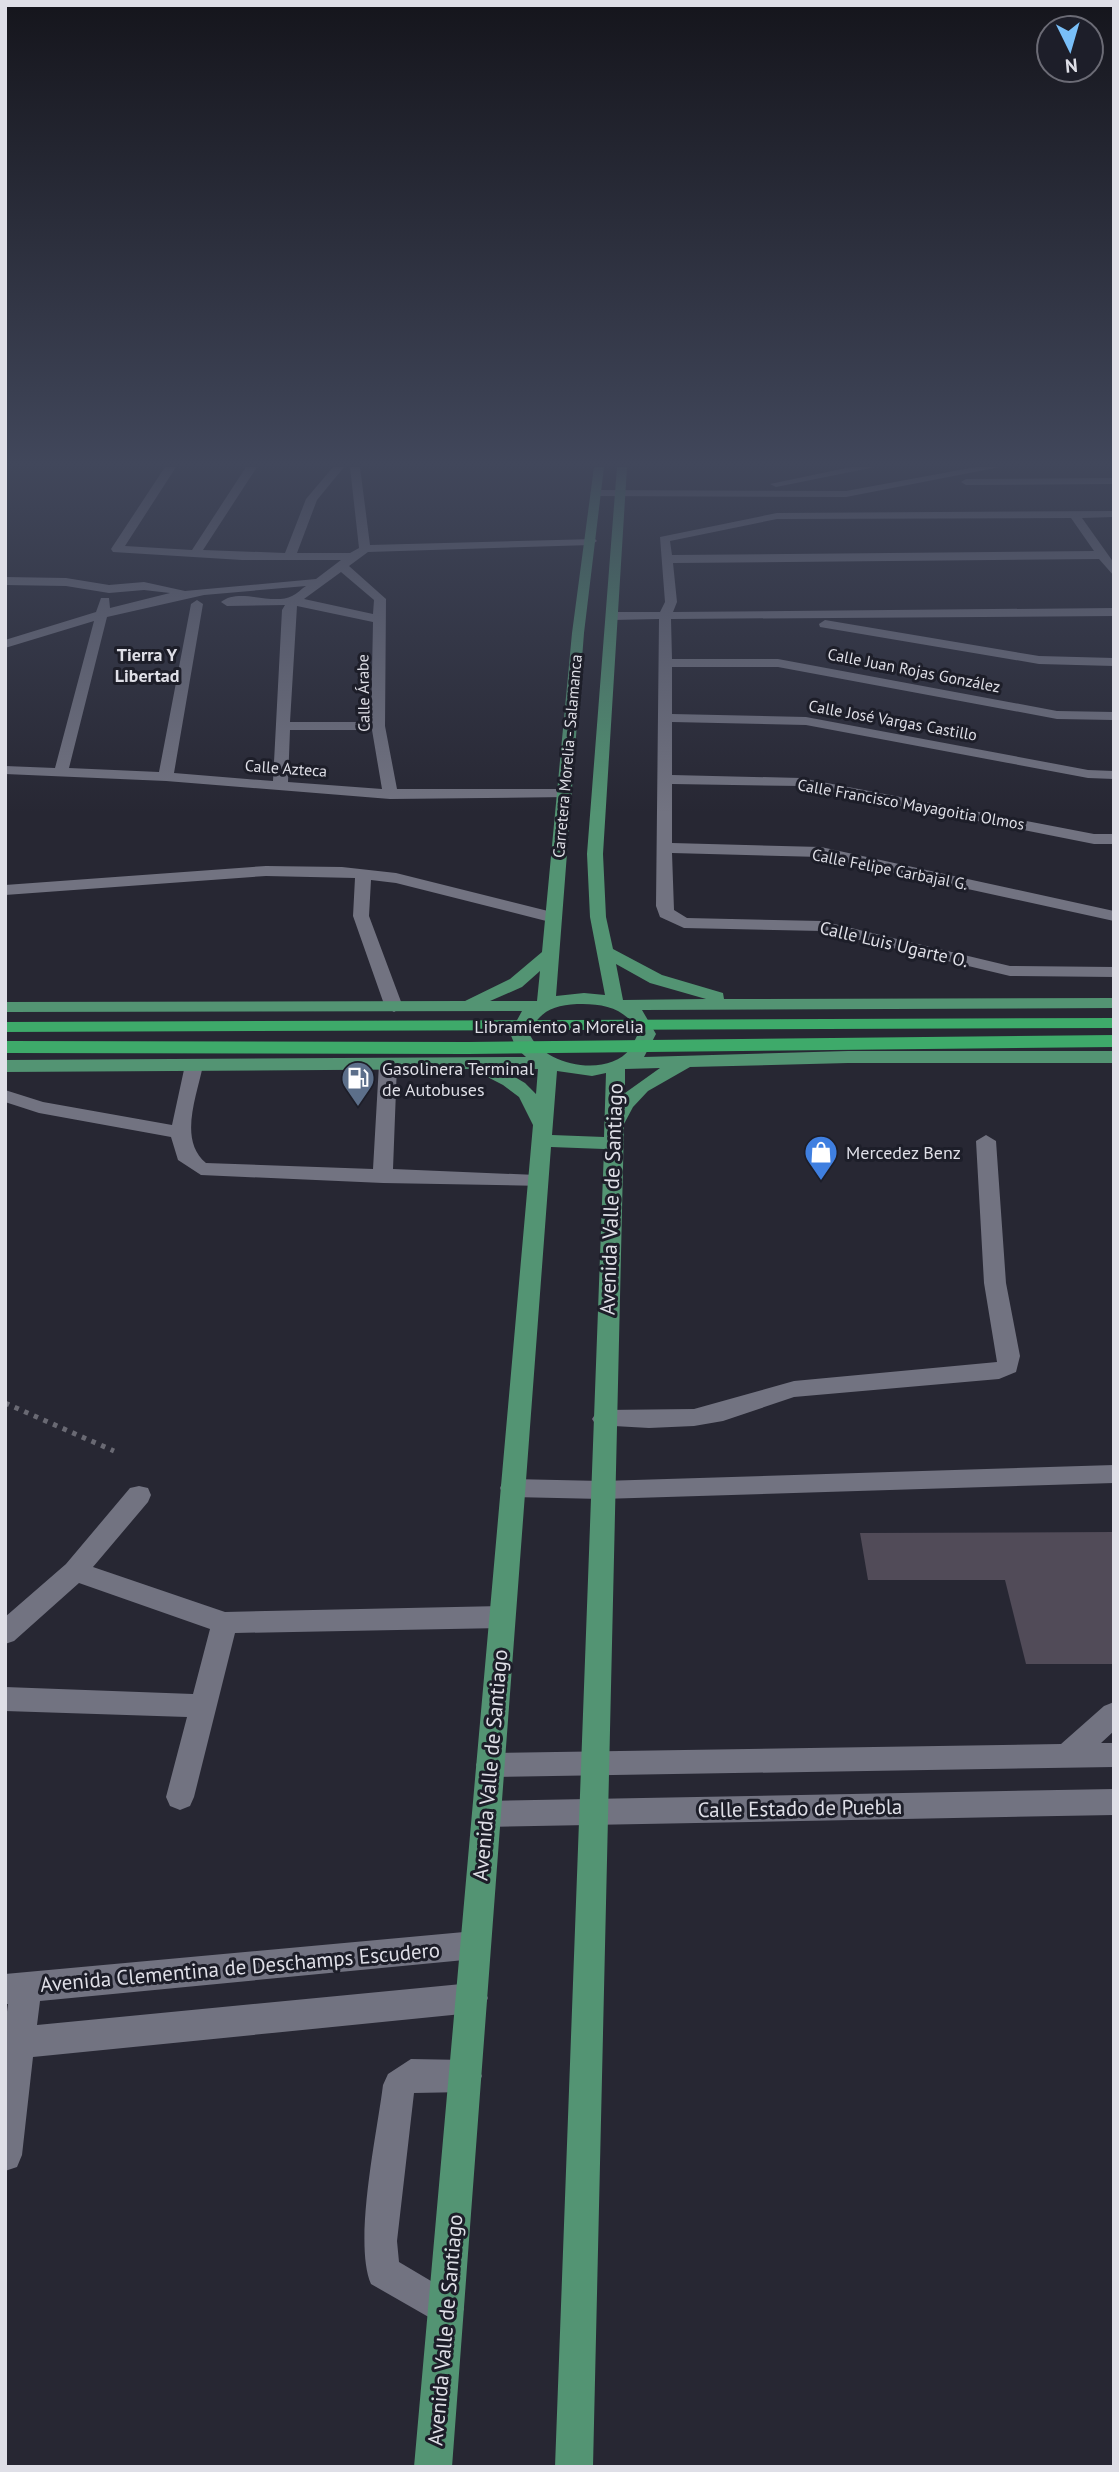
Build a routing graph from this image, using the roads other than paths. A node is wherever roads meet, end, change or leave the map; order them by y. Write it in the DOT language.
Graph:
graph roads {
  1 [pos="68,582"];
  2 [pos="318,582"];
  3 [pos="321,582"];
  4 [pos="366,582"];
  5 [pos="585,582"];
  6 [pos="615,582"];
  7 [pos="667,582"];
  8 [pos="109,589"];
  9 [pos="192,599"];
  10 [pos="1114,599"];
  11 [pos="294,601"];
  12 [pos="613,609"];
  13 [pos="668,609"];
  14 [pos="1114,612"];
  15 [pos="103,613"];
  16 [pos="771,615"];
  17 [pos="379,620"];
  18 [pos="578,633"];
  19 [pos="5,644"];
  20 [pos="1114,662"];
  21 [pos="665,663"];
  22 [pos="1114,716"];
  23 [pos="665,718"];
  24 [pos="282,726"];
  25 [pos="379,726"];
  26 [pos="5,770"];
  27 [pos="61,772"];
  28 [pos="1114,775"];
  29 [pos="166,777"];
  30 [pos="664,779"];
  31 [pos="280,785"];
  32 [pos="390,794"];
  33 [pos="564,794"];
  34 [pos="1114,839"];
  35 [pos="664,848"];
  36 [pos="363,874"];
  37 [pos="5,890"];
  38 [pos="1114,916"];
  39 [pos="554,918"];
  40 [pos="604,951"];
  41 [pos="552,952"];
  42 [pos="1114,972"];
  43 [pos="1114,1003"];
  44 [pos="618,1004"];
  45 [pos="799,1004"];
  46 [pos="544,1005"];
  47 [pos="5,1007"];
  48 [pos="394,1007"];
  49 [pos="444,1007"];
  50 [pos="1114,1023"];
  51 [pos="5,1027"];
  52 [pos="1114,1041"];
  53 [pos="5,1047"];
  54 [pos="465,1056"];
  55 [pos="1114,1057"];
  56 [pos="697,1061"];
  57 [pos="547,1063"];
  58 [pos="388,1064"];
  59 [pos="618,1064"];
  60 [pos="194,1065"];
  61 [pos="5,1066"];
  62 [pos="5,1096"];
  63 [pos="180,1133"];
  64 [pos="541,1133"];
  65 [pos="613,1136"];
  66 [pos="986,1141"];
  67 [pos="383,1178"];
  68 [pos="537,1181"];
  69 [pos="604,1419"];
  70 [pos="1114,1475"];
  71 [pos="512,1488"];
  72 [pos="602,1490"];
  73 [pos="139,1495"];
  74 [pos="75,1571"];
  75 [pos="502,1617"];
  76 [pos="225,1623"];
  77 [pos="5,1633"];
  78 [pos="5,1699"];
  79 [pos="204,1706"];
  80 [pos="1114,1714"];
  81 [pos="1114,1755"];
  82 [pos="1067,1756"];
  83 [pos="594,1763"];
  84 [pos="490,1765"];
  85 [pos="180,1797"];
  86 [pos="1114,1802"];
  87 [pos="593,1811"];
  88 [pos="486,1814"];
  89 [pos="475,1945"];
  90 [pos="16,1988"];
  91 [pos="472,1998"];
  92 [pos="12,2043"];
  93 [pos="466,2076"];
  94 [pos="5,2155"];
  95 [pos="446,2309"];
  96 [pos="433,2467"];
  97 [pos="575,2467"];
  1 -- 8 [label="street"];
  2 -- 9 [label="street"];
  3 -- 11 [label="street"];
  4 -- 17 [label="street, Calle Árabe"];
  5 -- 18 [label="main road, Carretera Morelia - Salamanca"];
  6 -- 12 [label="main road, Carretera Morelia - Salamanca"];
  7 -- 13 [label="street"];
  8 -- 9 [label="street"];
  8 -- 15 [label="street"];
  9 -- 11 [label="street"];
  9 -- 15 [label="street"];
  9 -- 29 [label="street"];
  10 -- 13 [label="street"];
  11 -- 17 [label="street"];
  11 -- 24 [label="street"];
  12 -- 13 [label="street"];
  12 -- 18 [label="main road"];
  12 -- 40 [label="main road, Carretera Morelia - Salamanca"];
  13 -- 16 [label="street"];
  13 -- 21 [label="street"];
  14 -- 16 [label="street"];
  15 -- 19 [label="street"];
  15 -- 27 [label="street"];
  16 -- 20 [label="street"];
  17 -- 25 [label="street, Calle Árabe"];
  18 -- 33 [label="main road, Carretera Morelia - Salamanca"];
  21 -- 22 [label="street, Calle Juan Rojas González"];
  21 -- 23 [label="street"];
  23 -- 28 [label="street, Calle José Vargas Castillo"];
  23 -- 30 [label="street"];
  24 -- 25 [label="street"];
  24 -- 31 [label="street"];
  25 -- 32 [label="street, Calle Árabe"];
  26 -- 27 [label="street, Calle Azteca"];
  27 -- 29 [label="street, Calle Azteca"];
  29 -- 31 [label="street, Calle Azteca"];
  30 -- 34 [label="street, Calle Francisco Mayagoitia Olmos"];
  30 -- 35 [label="street"];
  31 -- 32 [label="street, Calle Azteca"];
  32 -- 33 [label="street, Calle Azteca"];
  33 -- 39 [label="main road, Carretera Morelia - Salamanca"];
  35 -- 38 [label="street, Calle Felipe Carbajal G."];
  35 -- 42 [label="street, Calle Luis Ugarte O."];
  36 -- 37 [label="street"];
  36 -- 39 [label="street"];
  36 -- 48 [label="street"];
  39 -- 41 [label="main road, Carretera Morelia - Salamanca"];
  40 -- 44 [label="main road, Carretera Morelia - Salamanca"];
  40 -- 45 [label="main road"];
  41 -- 46 [label="main road, Carretera Morelia - Salamanca"];
  41 -- 49 [label="main road"];
  43 -- 45 [label="main road"];
  44 -- 45 [label="main road"];
  44 -- 46 [label="main road"];
  44 -- 59 [label="main road"];
  46 -- 49 [label="main road"];
  46 -- 57 [label="main road"];
  47 -- 48 [label="main road"];
  48 -- 49 [label="main road"];
  50 -- 51 [label="highway, Libramiento a Morelia"];
  52 -- 54 [label="highway, Libramiento a Morelia"];
  53 -- 54 [label="highway, Libramiento a Morelia"];
  54 -- 57 [label="main road"];
  54 -- 58 [label="main road"];
  54 -- 64 [label="main road"];
  55 -- 56 [label="main road"];
  56 -- 59 [label="main road"];
  56 -- 65 [label="main road"];
  57 -- 59 [label="main road"];
  57 -- 64 [label="main road, Avenida Valle de Santiago"];
  58 -- 60 [label="main road"];
  58 -- 67 [label="street"];
  59 -- 65 [label="main road, Avenida Valle de Santiago"];
  60 -- 61 [label="main road"];
  60 -- 63 [label="street"];
  62 -- 63 [label="street"];
  63 -- 67 [label="street"];
  64 -- 65 [label="main road"];
  64 -- 68 [label="main road, Avenida Valle de Santiago"];
  65 -- 69 [label="main road, Avenida Valle de Santiago"];
  66 -- 69 [label="street"];
  67 -- 68 [label="street"];
  68 -- 71 [label="main road, Avenida Valle de Santiago"];
  69 -- 72 [label="main road, Avenida Valle de Santiago"];
  70 -- 72 [label="street"];
  71 -- 72 [label="street"];
  71 -- 75 [label="main road, Avenida Valle de Santiago"];
  72 -- 83 [label="main road, Avenida Valle de Santiago"];
  73 -- 74 [label="street"];
  74 -- 76 [label="street"];
  74 -- 77 [label="street"];
  75 -- 76 [label="street"];
  75 -- 84 [label="main road, Avenida Valle de Santiago"];
  76 -- 79 [label="street"];
  78 -- 79 [label="street"];
  79 -- 85 [label="street"];
  80 -- 82 [label="street"];
  81 -- 82 [label="street"];
  82 -- 83 [label="street"];
  83 -- 84 [label="street"];
  83 -- 87 [label="main road, Avenida Valle de Santiago"];
  84 -- 88 [label="main road, Avenida Valle de Santiago"];
  86 -- 87 [label="street, Calle Estado de Puebla"];
  87 -- 88 [label="street, Calle Estado de Puebla"];
  87 -- 97 [label="main road, Avenida Valle de Santiago"];
  88 -- 89 [label="main road, Avenida Valle de Santiago"];
  89 -- 90 [label="street, Avenida Clementina de Deschamps Escudero"];
  89 -- 91 [label="main road, Avenida Valle de Santiago"];
  90 -- 92 [label="street"];
  91 -- 92 [label="street"];
  91 -- 93 [label="main road, Avenida Valle de Santiago"];
  92 -- 94 [label="street"];
  93 -- 95 [label="main road, Avenida Valle de Santiago"];
  93 -- 95 [label="street"];
  95 -- 96 [label="main road, Avenida Valle de Santiago"];
}
